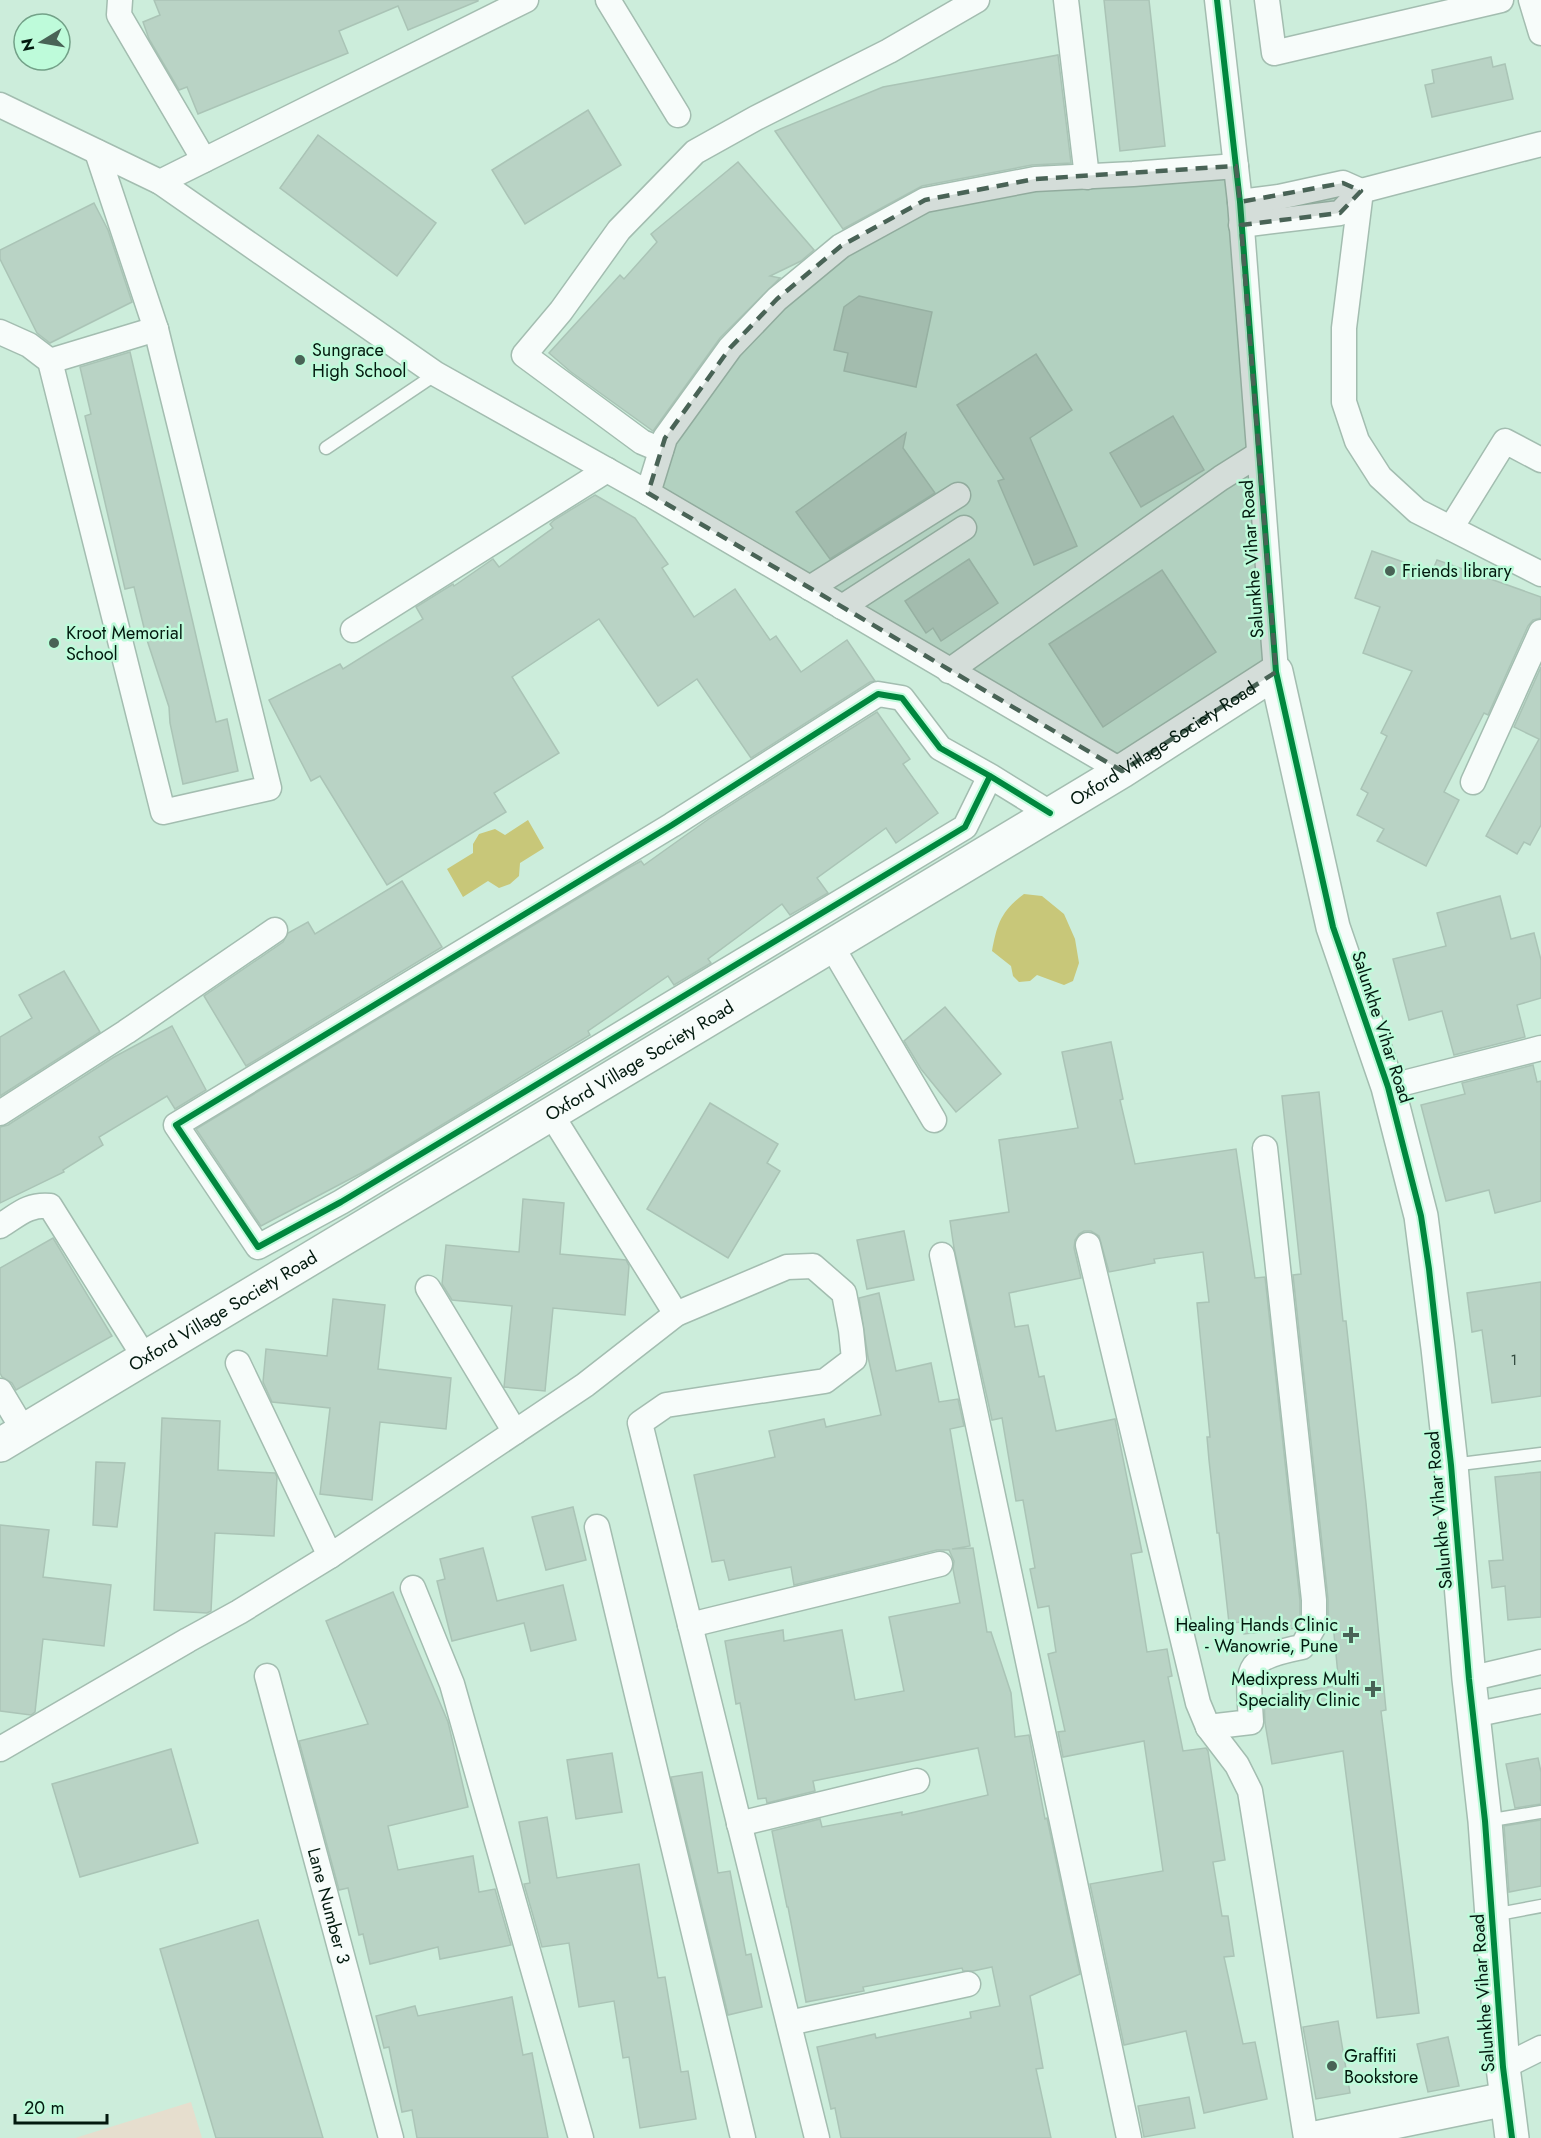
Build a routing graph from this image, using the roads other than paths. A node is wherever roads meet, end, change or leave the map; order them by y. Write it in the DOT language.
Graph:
graph roads {
  1 [pos="120,0"];
  2 [pos="526,0"];
  3 [pos="608,0"];
  4 [pos="977,0"];
  5 [pos="1066,0"];
  6 [pos="1217,0"];
  7 [pos="1267,0"];
  8 [pos="1501,0"];
  9 [pos="1531,0"];
  10 [pos="1541,33"];
  11 [pos="0,105"];
  12 [pos="678,115"];
  13 [pos="1541,144"];
  14 [pos="97,152"];
  15 [pos="204,160"];
  16 [pos="1236,166"];
  17 [pos="1087,177"];
  18 [pos="160,182"];
  19 [pos="1361,191"];
  20 [pos="1241,214"];
  21 [pos="156,329"];
  22 [pos="5,334"];
  23 [pos="50,361"];
  24 [pos="436,374"];
  25 [pos="326,448"];
  26 [pos="661,450"];
  27 [pos="1259,454"];
  28 [pos="1541,460"];
  29 [pos="607,470"];
  30 [pos="648,493"];
  31 [pos="958,495"];
  32 [pos="964,528"];
  33 [pos="1451,528"];
  34 [pos="1541,574"];
  35 [pos="810,588"];
  36 [pos="842,607"];
  37 [pos="353,630"];
  38 [pos="1541,632"];
  39 [pos="949,671"];
  40 [pos="1276,672"];
  41 [pos="1122,771"];
  42 [pos="997,780"];
  43 [pos="1473,782"];
  44 [pos="1050,813"];
  45 [pos="275,930"];
  46 [pos="831,945"];
  47 [pos="1541,1048"];
  48 [pos="1388,1087"];
  49 [pos="0,1113"];
  50 [pos="551,1114"];
  51 [pos="934,1120"];
  52 [pos="1265,1148"];
  53 [pos="0,1226"];
  54 [pos="1088,1245"];
  55 [pos="258,1247"];
  56 [pos="942,1255"];
  57 [pos="278,1278"];
  58 [pos="428,1288"];
  59 [pos="676,1314"];
  60 [pos="145,1358"];
  61 [pos="238,1363"];
  62 [pos="0,1391"];
  63 [pos="515,1432"];
  64 [pos="12,1438"];
  65 [pos="1541,1454"];
  66 [pos="1451,1465"];
  67 [pos="597,1527"];
  68 [pos="330,1556"];
  69 [pos="940,1564"];
  70 [pos="413,1588"];
  71 [pos="690,1625"];
  72 [pos="1541,1662"];
  73 [pos="267,1676"];
  74 [pos="1469,1679"];
  75 [pos="1541,1701"];
  76 [pos="1473,1716"];
  77 [pos="1208,1727"];
  78 [pos="0,1749"];
  79 [pos="917,1781"];
  80 [pos="1541,1812"];
  81 [pos="1485,1821"];
  82 [pos="739,1824"];
  83 [pos="1541,1906"];
  84 [pos="1491,1915"];
  85 [pos="968,1984"];
  86 [pos="789,2023"];
  87 [pos="1541,2048"];
  88 [pos="1503,2067"];
  89 [pos="1506,2099"];
  90 [pos="391,2138"];
  91 [pos="581,2138"];
  92 [pos="742,2138"];
  93 [pos="817,2138"];
  94 [pos="1129,2138"];
  95 [pos="1306,2138"];
  96 [pos="1316,2138"];
  97 [pos="1512,2138"];
  1 -- 15 [label="street"];
  2 -- 15 [label="street"];
  3 -- 12 [label="street"];
  4 -- 26 [label="street"];
  5 -- 17 [label="street"];
  6 -- 16 [label="street, Salunkhe Vihar Road"];
  7 -- 8 [label="street"];
  9 -- 10 [label="street"];
  11 -- 14 [label="street"];
  13 -- 19 [label="street"];
  14 -- 18 [label="street"];
  14 -- 21 [label="street"];
  15 -- 18 [label="street"];
  16 -- 17 [label="street"];
  16 -- 20 [label="street, Salunkhe Vihar Road"];
  17 -- 26 [label="street"];
  18 -- 24 [label="street"];
  19 -- 20 [label="street"];
  19 -- 33 [label="street"];
  20 -- 27 [label="street, Salunkhe Vihar Road"];
  21 -- 23 [label="street"];
  21 -- 23 [label="street"];
  22 -- 23 [label="street"];
  24 -- 25 [label="lane"];
  24 -- 29 [label="street"];
  26 -- 30 [label="street"];
  27 -- 39 [label="street"];
  27 -- 40 [label="street, Salunkhe Vihar Road"];
  28 -- 33 [label="street"];
  29 -- 30 [label="street"];
  29 -- 37 [label="street"];
  30 -- 35 [label="street"];
  31 -- 35 [label="street"];
  32 -- 36 [label="street"];
  33 -- 34 [label="street"];
  35 -- 36 [label="street"];
  36 -- 39 [label="street"];
  38 -- 43 [label="street"];
  39 -- 41 [label="street"];
  40 -- 41 [label="street, Oxford Village Society Road"];
  40 -- 48 [label="street, Salunkhe Vihar Road"];
  41 -- 44 [label="street, Oxford Village Society Road"];
  42 -- 44 [label="street"];
  42 -- 55 [label="street"];
  42 -- 55 [label="street"];
  44 -- 46 [label="street, Oxford Village Society Road"];
  45 -- 49 [label="street"];
  46 -- 50 [label="street, Oxford Village Society Road"];
  46 -- 51 [label="street"];
  47 -- 48 [label="street"];
  48 -- 66 [label="street, Salunkhe Vihar Road"];
  50 -- 57 [label="street, Oxford Village Society Road"];
  50 -- 59 [label="street"];
  52 -- 77 [label="street"];
  53 -- 60 [label="street"];
  54 -- 77 [label="street"];
  55 -- 57 [label="street"];
  56 -- 94 [label="street"];
  57 -- 60 [label="street, Oxford Village Society Road"];
  58 -- 63 [label="street"];
  59 -- 63 [label="street"];
  59 -- 71 [label="street"];
  60 -- 64 [label="street, Oxford Village Society Road"];
  61 -- 68 [label="street"];
  62 -- 64 [label="street"];
  63 -- 68 [label="street"];
  65 -- 66 [label="lane"];
  66 -- 74 [label="street, Salunkhe Vihar Road"];
  67 -- 92 [label="street"];
  68 -- 78 [label="street"];
  69 -- 71 [label="street"];
  70 -- 91 [label="street"];
  71 -- 82 [label="street"];
  72 -- 74 [label="street"];
  73 -- 90 [label="street, Lane Number 3"];
  74 -- 76 [label="street, Salunkhe Vihar Road"];
  75 -- 76 [label="street"];
  76 -- 81 [label="street, Salunkhe Vihar Road"];
  77 -- 95 [label="street"];
  79 -- 82 [label="street"];
  80 -- 81 [label="lane"];
  81 -- 84 [label="street, Salunkhe Vihar Road"];
  82 -- 86 [label="street"];
  83 -- 84 [label="lane"];
  84 -- 88 [label="street, Salunkhe Vihar Road"];
  85 -- 86 [label="street"];
  86 -- 93 [label="street"];
  87 -- 88 [label="street"];
  88 -- 89 [label="street, Salunkhe Vihar Road"];
  89 -- 96 [label="street"];
  89 -- 97 [label="street, Salunkhe Vihar Road"];
}
